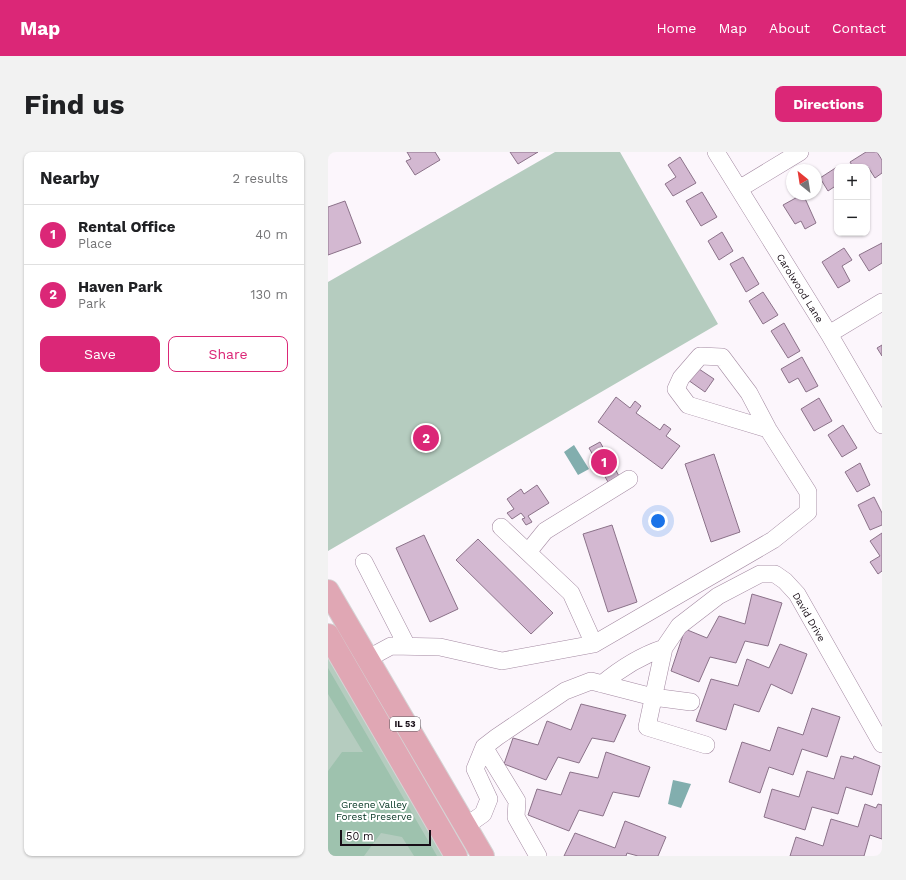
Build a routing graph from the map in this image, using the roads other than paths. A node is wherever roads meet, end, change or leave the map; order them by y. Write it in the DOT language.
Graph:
graph roads {
  1 [pos="716,152"];
  2 [pos="800,152"];
  3 [pos="739,189"];
  4 [pos="882,302"];
  5 [pos="829,334"];
  6 [pos="882,425"];
  7 [pos="768,429"];
  8 [pos="629,479"];
  9 [pos="502,527"];
  10 [pos="528,552"];
  11 [pos="364,562"];
  12 [pos="328,591"];
  13 [pos="328,636"];
  14 [pos="594,644"];
  15 [pos="406,646"];
  16 [pos="664,648"];
  17 [pos="368,659"];
  18 [pos="602,684"];
  19 [pos="653,697"];
  20 [pos="691,702"];
  21 [pos="706,744"];
  22 [pos="882,744"];
  23 [pos="484,747"];
  24 [pos="466,826"];
  25 [pos="456,856"];
  26 [pos="482,856"];
  27 [pos="538,856"];
  1 -- 3 [label="street, Carolwood Lane"];
  2 -- 3 [label="street"];
  3 -- 5 [label="street, Carolwood Lane"];
  4 -- 5 [label="street"];
  5 -- 6 [label="street, Carolwood Lane"];
  7 -- 7 [label="street"];
  7 -- 14 [label="street"];
  8 -- 10 [label="street"];
  9 -- 10 [label="street"];
  10 -- 14 [label="street"];
  11 -- 15 [label="street"];
  12 -- 17 [label="main road, IL 53"];
  13 -- 25 [label="main road, IL 53"];
  14 -- 15 [label="street"];
  15 -- 17 [label="street"];
  16 -- 18 [label="street"];
  16 -- 19 [label="street, David Drive"];
  16 -- 22 [label="street, David Drive"];
  17 -- 24 [label="main road, IL 53"];
  18 -- 19 [label="street"];
  18 -- 23 [label="street"];
  19 -- 20 [label="street"];
  19 -- 21 [label="street, David Drive"];
  23 -- 24 [label="street"];
  23 -- 27 [label="street"];
  24 -- 26 [label="main road, IL 53"];
}
